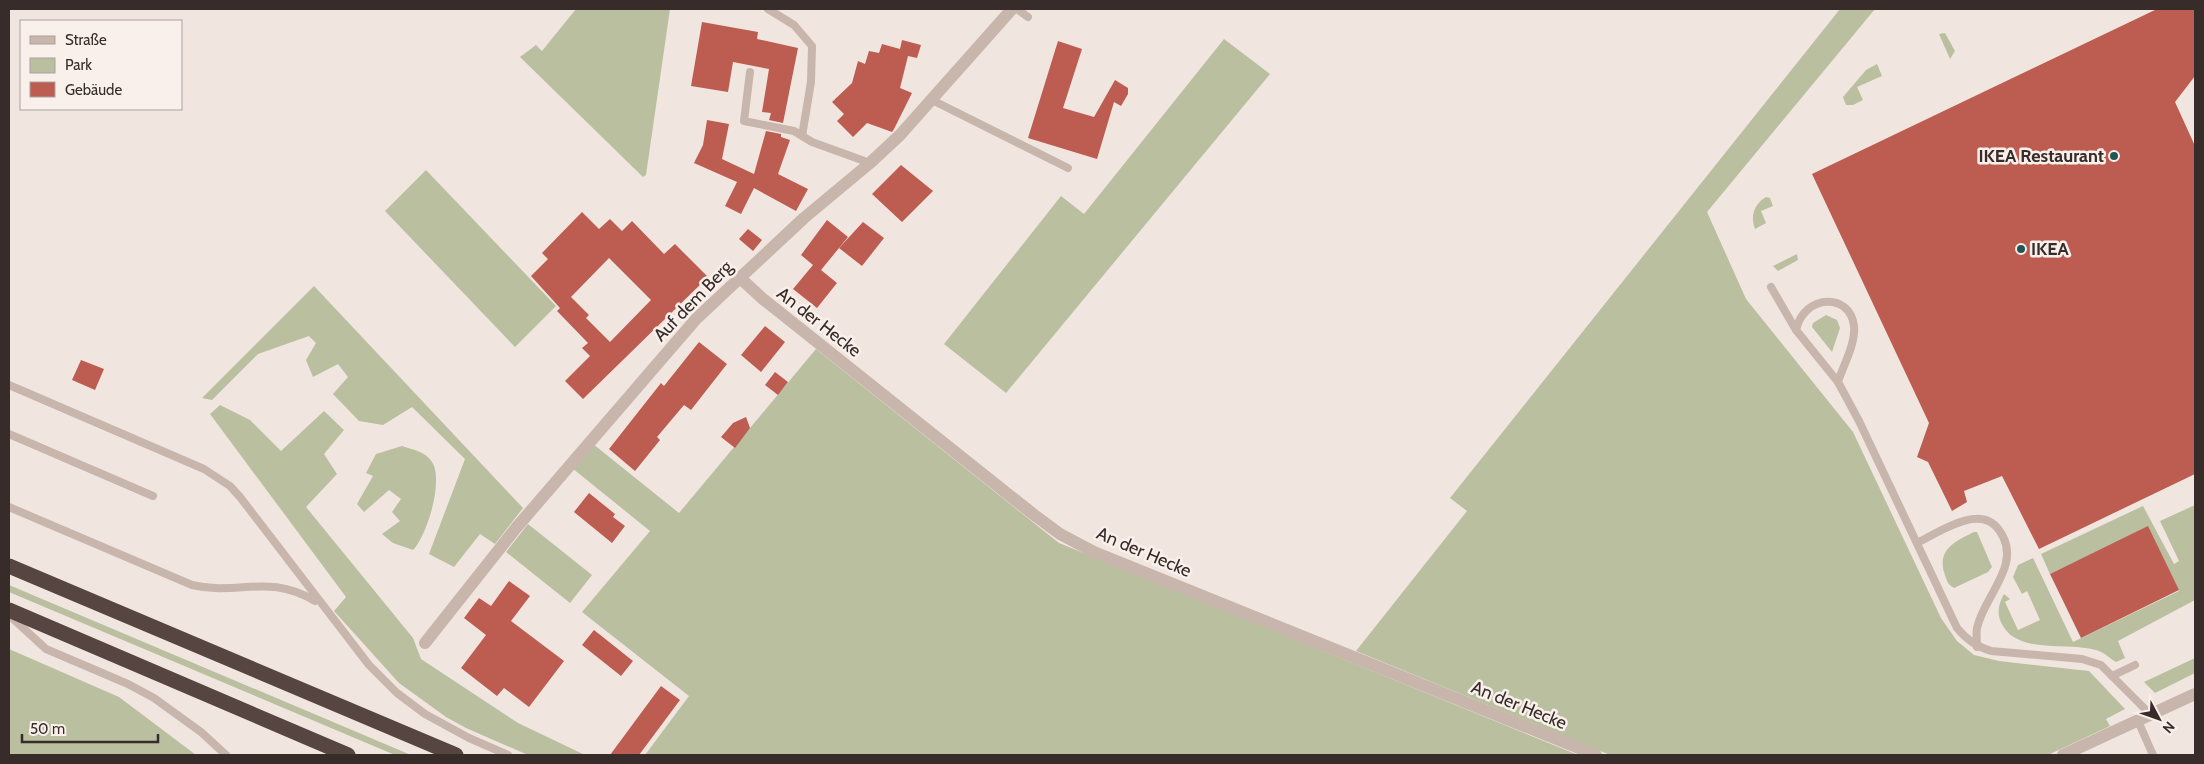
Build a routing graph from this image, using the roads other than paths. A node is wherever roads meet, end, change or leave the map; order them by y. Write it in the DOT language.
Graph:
graph roads {
  1 [pos="768,9"];
  2 [pos="1012,9"];
  3 [pos="1017,9"];
  4 [pos="1028,17"];
  5 [pos="750,72"];
  6 [pos="932,100"];
  7 [pos="802,136"];
  8 [pos="870,163"];
  9 [pos="1068,168"];
  10 [pos="740,277"];
  11 [pos="1771,287"];
  12 [pos="1796,330"];
  13 [pos="1838,382"];
  14 [pos="9,385"];
  15 [pos="9,434"];
  16 [pos="153,496"];
  17 [pos="9,507"];
  18 [pos="1917,542"];
  19 [pos="9,566"];
  20 [pos="319,603"];
  21 [pos="9,610"];
  22 [pos="9,615"];
  23 [pos="425,643"];
  24 [pos="1977,647"];
  25 [pos="2135,665"];
  26 [pos="2112,676"];
  27 [pos="2195,694"];
  28 [pos="2151,715"];
  29 [pos="2138,721"];
  30 [pos="226,755"];
  31 [pos="348,755"];
  32 [pos="456,755"];
  33 [pos="508,755"];
  34 [pos="1596,755"];
  35 [pos="2064,755"];
  36 [pos="2153,755"];
  1 -- 7 [label="lane"];
  2 -- 6 [label="street, Auf dem Berg"];
  3 -- 4 [label="lane"];
  5 -- 7 [label="lane"];
  6 -- 8 [label="street, Auf dem Berg"];
  6 -- 9 [label="lane"];
  7 -- 8 [label="lane"];
  8 -- 10 [label="street, Auf dem Berg"];
  10 -- 23 [label="street, Auf dem Berg"];
  10 -- 34 [label="street, An der Hecke"];
  11 -- 12 [label="lane"];
  12 -- 13 [label="lane"];
  12 -- 13 [label="lane"];
  13 -- 18 [label="lane"];
  14 -- 20 [label="lane"];
  15 -- 16 [label="lane"];
  17 -- 20 [label="lane"];
  18 -- 24 [label="lane"];
  18 -- 24 [label="lane"];
  19 -- 32 [label="highway"];
  20 -- 33 [label="lane"];
  21 -- 31 [label="highway"];
  22 -- 30 [label="lane"];
  24 -- 26 [label="lane"];
  25 -- 26 [label="lane"];
  26 -- 28 [label="lane"];
  27 -- 28 [label="street"];
  28 -- 29 [label="street"];
  29 -- 35 [label="street"];
  29 -- 36 [label="lane"];
}
